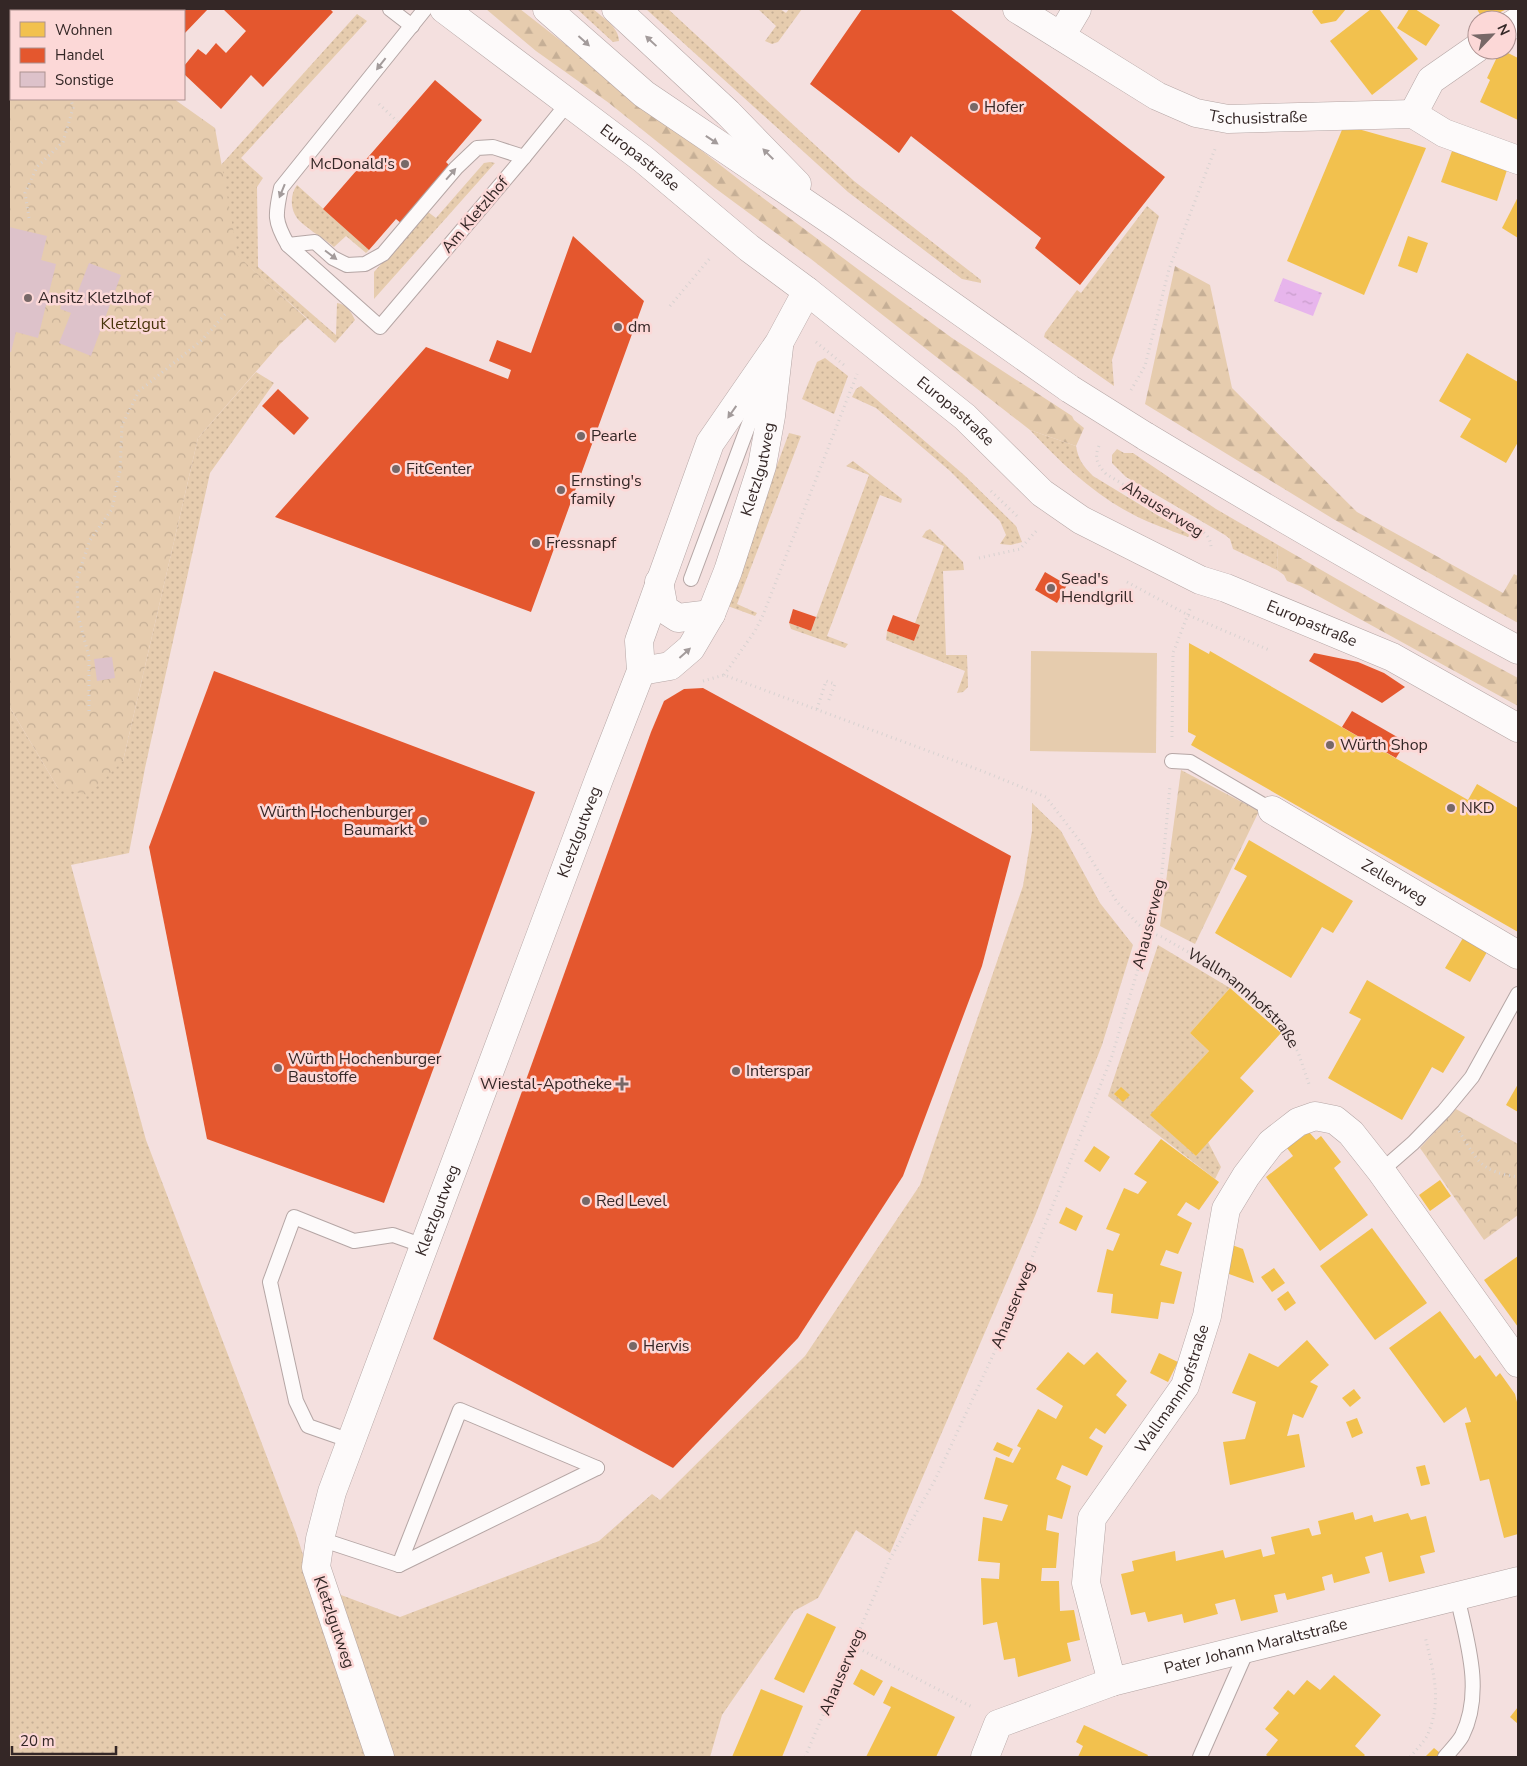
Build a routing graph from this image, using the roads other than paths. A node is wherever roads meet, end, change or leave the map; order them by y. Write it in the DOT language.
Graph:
graph roads {
  1 [pos="390,9"];
  2 [pos="425,9"];
  3 [pos="444,9"];
  4 [pos="547,9"];
  5 [pos="616,9"];
  6 [pos="1017,9"];
  7 [pos="1077,9"];
  8 [pos="412,26"];
  9 [pos="1060,36"];
  10 [pos="1467,55"];
  11 [pos="568,103"];
  12 [pos="1413,114"];
  13 [pos="524,157"];
  14 [pos="1518,160"];
  15 [pos="839,226"];
  16 [pos="288,246"];
  17 [pos="807,290"];
  18 [pos="779,343"];
  19 [pos="691,579"];
  20 [pos="659,582"];
  21 [pos="711,614"];
  22 [pos="1518,650"];
  23 [pos="641,671"];
  24 [pos="1518,728"];
  25 [pos="1172,761"];
  26 [pos="1272,810"];
  27 [pos="1518,955"];
  28 [pos="1518,994"];
  29 [pos="1381,1171"];
  30 [pos="424,1246"];
  31 [pos="1518,1363"];
  32 [pos="352,1441"];
  33 [pos="320,1539"];
  34 [pos="399,1565"];
  35 [pos="1518,1581"];
  36 [pos="1457,1596"];
  37 [pos="1248,1648"];
  38 [pos="1112,1682"];
  39 [pos="380,1757"];
  40 [pos="985,1757"];
  41 [pos="1200,1757"];
  42 [pos="1445,1757"];
  1 -- 8 [label="lane"];
  2 -- 8 [label="lane"];
  3 -- 11 [label="street, Europastraße"];
  4 -- 15 [label="street, one-way"];
  15 -- 5 [label="street, one-way"];
  6 -- 9 [label="street, Tschusistraße"];
  7 -- 9 [label="street"];
  8 -- 16 [label="lane, one-way"];
  9 -- 12 [label="street, Tschusistraße"];
  10 -- 12 [label="street"];
  11 -- 13 [label="lane, Am Kletzlhof"];
  11 -- 17 [label="street, Europastraße"];
  12 -- 14 [label="street"];
  16 -- 13 [label="lane, one-way"];
  13 -- 16 [label="lane, Am Kletzlhof"];
  15 -- 22 [label="street, bridge"];
  17 -- 18 [label="street, Kletzlgutweg"];
  17 -- 24 [label="street, Europastraße"];
  18 -- 19 [label="lane"];
  18 -- 20 [label="street, Kletzlgutweg, one-way"];
  18 -- 21 [label="street, Kletzlgutweg"];
  20 -- 21 [label="street"];
  20 -- 23 [label="street, Kletzlgutweg"];
  23 -- 21 [label="street, Kletzlgutweg, one-way"];
  23 -- 30 [label="street, Kletzlgutweg"];
  25 -- 26 [label="lane"];
  26 -- 27 [label="street, Zellerweg"];
  28 -- 29 [label="lane"];
  29 -- 31 [label="street"];
  29 -- 38 [label="street, Wallmannhofstraße"];
  30 -- 32 [label="street, Kletzlgutweg"];
  30 -- 32 [label="lane"];
  32 -- 33 [label="street, Kletzlgutweg"];
  33 -- 34 [label="lane"];
  33 -- 39 [label="street, Kletzlgutweg"];
  34 -- 34 [label="lane"];
  35 -- 36 [label="street, Pater Johann Maraltstraße"];
  36 -- 37 [label="street, Pater Johann Maraltstraße"];
  36 -- 42 [label="lane"];
  37 -- 38 [label="street, Pater Johann Maraltstraße"];
  37 -- 41 [label="lane"];
  38 -- 40 [label="street, Pater Johann Maraltstraße"];
}
